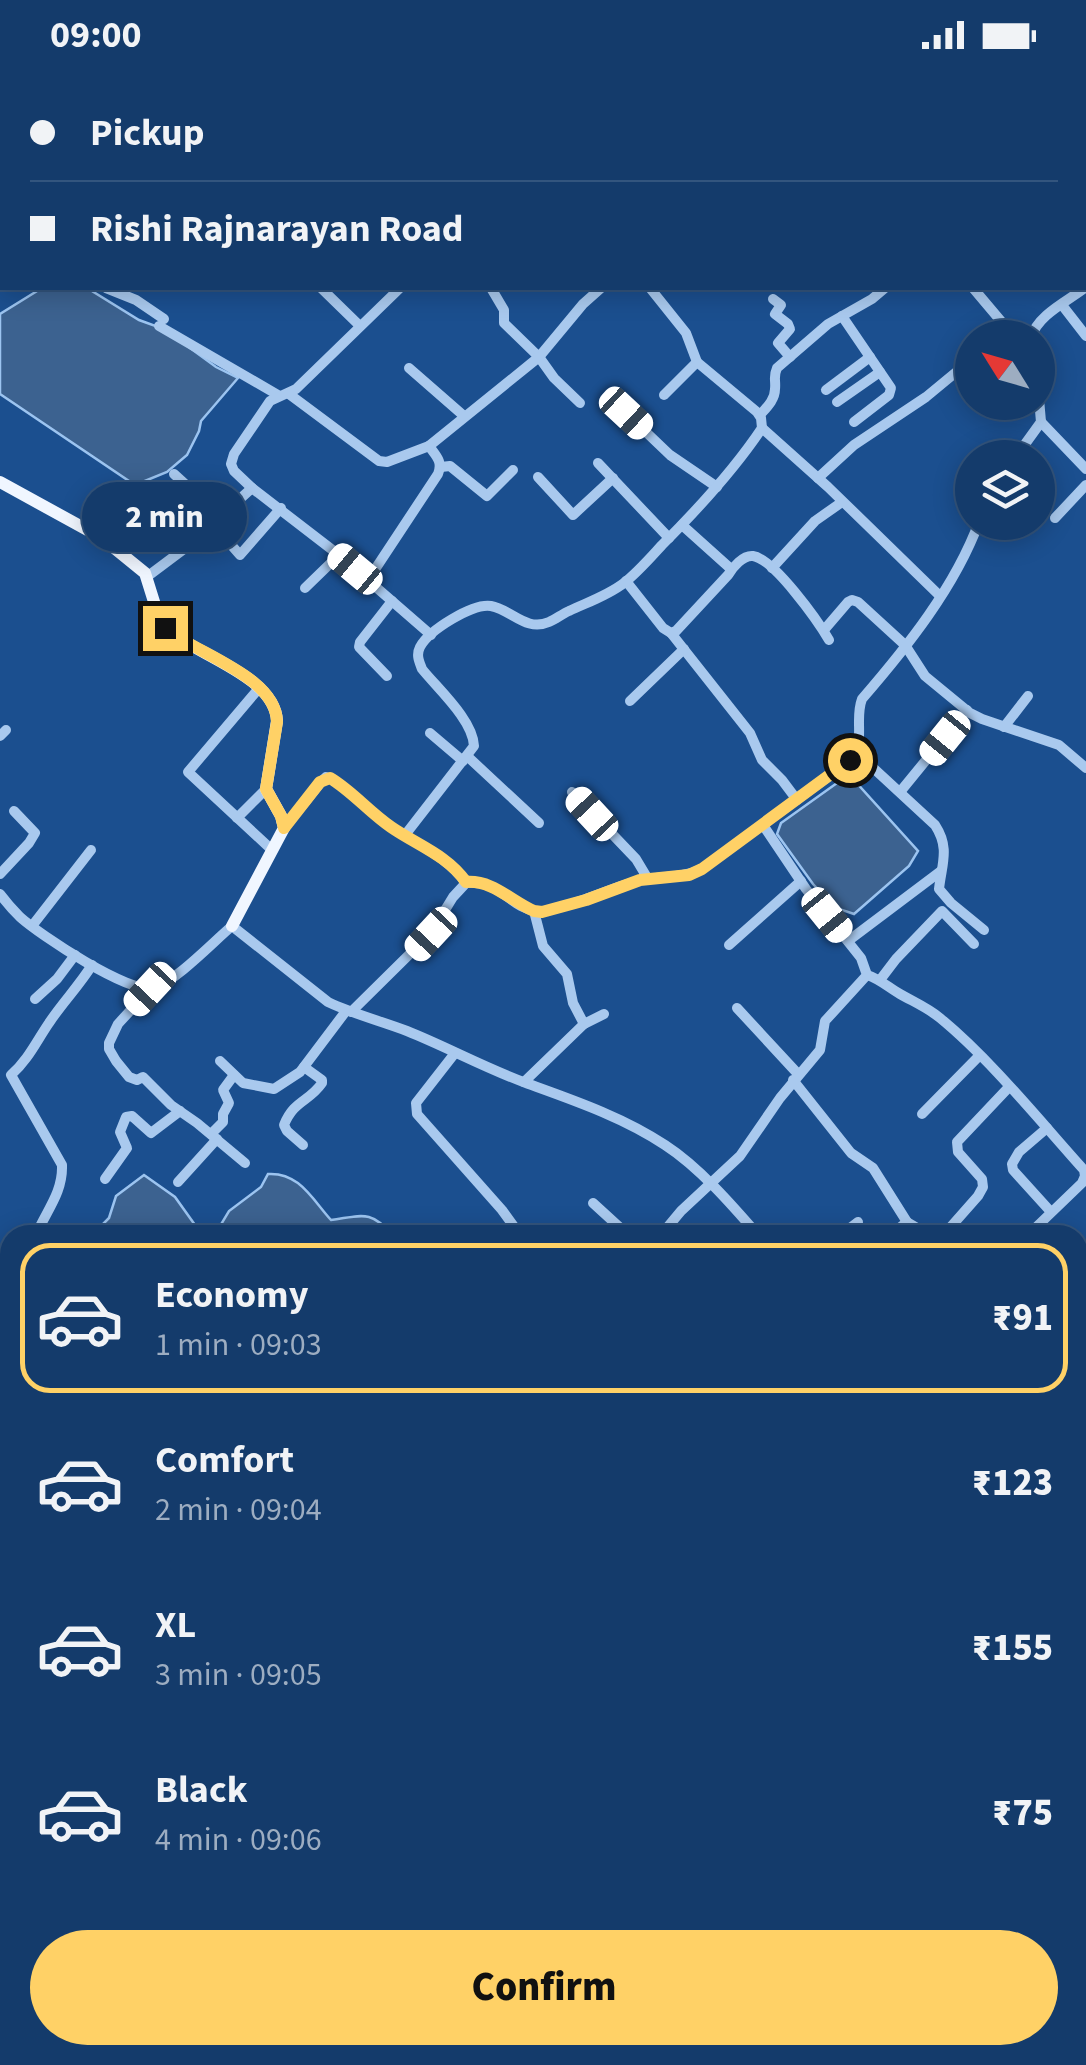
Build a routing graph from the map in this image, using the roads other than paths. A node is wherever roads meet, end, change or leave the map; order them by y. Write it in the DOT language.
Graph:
graph roads {
  1 [pos="111,290"];
  2 [pos="323,290"];
  3 [pos="398,290"];
  4 [pos="492,290"];
  5 [pos="599,290"];
  6 [pos="652,290"];
  7 [pos="883,290"];
  8 [pos="975,290"];
  9 [pos="1083,290"];
  10 [pos="773,299"];
  11 [pos="1062,305"];
  12 [pos="842,316"];
  13 [pos="996,320"];
  14 [pos="1042,320"];
  15 [pos="360,326"];
  16 [pos="1086,336"];
  17 [pos="539,357"];
  18 [pos="790,357"];
  19 [pos="870,358"];
  20 [pos="696,362"];
  21 [pos="409,368"];
  22 [pos="880,372"];
  23 [pos="955,374"];
  24 [pos="826,390"];
  25 [pos="284,395"];
  26 [pos="664,395"];
  27 [pos="836,402"];
  28 [pos="580,403"];
  29 [pos="626,413"];
  30 [pos="760,415"];
  31 [pos="464,416"];
  32 [pos="854,422"];
  33 [pos="1041,422"];
  34 [pos="762,428"];
  35 [pos="1030,440"];
  36 [pos="428,446"];
  37 [pos="598,463"];
  38 [pos="441,467"];
  39 [pos="1086,469"];
  40 [pos="513,470"];
  41 [pos="174,474"];
  42 [pos="538,477"];
  43 [pos="613,478"];
  44 [pos="818,478"];
  45 [pos="0,482"];
  46 [pos="1086,485"];
  47 [pos="717,487"];
  48 [pos="252,488"];
  49 [pos="842,502"];
  50 [pos="281,508"];
  51 [pos="1055,517"];
  52 [pos="216,519"];
  53 [pos="682,524"];
  54 [pos="669,538"];
  55 [pos="970,540"];
  56 [pos="339,555"];
  57 [pos="772,568"];
  58 [pos="731,569"];
  59 [pos="148,576"];
  60 [pos="368,580"];
  61 [pos="626,581"];
  62 [pos="304,588"];
  63 [pos="940,596"];
  64 [pos="392,601"];
  65 [pos="670,633"];
  66 [pos="431,635"];
  67 [pos="906,645"];
  68 [pos="684,649"];
  69 [pos="387,676"];
  70 [pos="260,687"];
  71 [pos="1028,696"];
  72 [pos="630,701"];
  73 [pos="967,710"];
  74 [pos="1004,727"];
  75 [pos="430,733"];
  76 [pos="857,752"];
  77 [pos="465,758"];
  78 [pos="1086,768"];
  79 [pos="266,789"];
  80 [pos="572,792"];
  81 [pos="900,792"];
  82 [pos="797,800"];
  83 [pos="14,812"];
  84 [pos="237,818"];
  85 [pos="539,822"];
  86 [pos="763,824"];
  87 [pos="284,828"];
  88 [pos="405,835"];
  89 [pos="91,850"];
  90 [pos="272,850"];
  91 [pos="941,872"];
  92 [pos="0,874"];
  93 [pos="648,879"];
  94 [pos="801,881"];
  95 [pos="466,882"];
  96 [pos="1,897"];
  97 [pos="534,911"];
  98 [pos="32,926"];
  99 [pos="232,926"];
  100 [pos="984,930"];
  101 [pos="848,941"];
  102 [pos="974,944"];
  103 [pos="729,945"];
  104 [pos="75,955"];
  105 [pos="92,966"];
  106 [pos="868,974"];
  107 [pos="880,980"];
  108 [pos="150,989"];
  109 [pos="35,999"];
  110 [pos="737,1008"];
  111 [pos="349,1011"];
  112 [pos="604,1014"];
  113 [pos="584,1024"];
  114 [pos="455,1053"];
  115 [pos="980,1056"];
  116 [pos="220,1061"];
  117 [pos="304,1067"];
  118 [pos="5,1075"];
  119 [pos="234,1075"];
  120 [pos="796,1077"];
  121 [pos="524,1082"];
  122 [pos="1009,1087"];
  123 [pos="180,1111"];
  124 [pos="922,1114"];
  125 [pos="1046,1128"];
  126 [pos="214,1137"];
  127 [pos="304,1145"];
  128 [pos="245,1163"];
  129 [pos="105,1179"];
  130 [pos="178,1182"];
  131 [pos="710,1184"];
  132 [pos="1084,1185"];
  133 [pos="593,1202"];
  134 [pos="1050,1212"];
  135 [pos="858,1222"];
  136 [pos="907,1222"];
  137 [pos="44,1225"];
  138 [pos="513,1225"];
  139 [pos="617,1225"];
  140 [pos="669,1225"];
  141 [pos="749,1225"];
  142 [pos="854,1225"];
  143 [pos="903,1225"];
  144 [pos="912,1225"];
  145 [pos="952,1225"];
  146 [pos="1038,1225"];
  1 -- 25 [label="street"];
  2 -- 15 [label="street"];
  3 -- 15 [label="street"];
  4 -- 17 [label="street"];
  5 -- 17 [label="street"];
  6 -- 20 [label="street"];
  7 -- 12 [label="street"];
  8 -- 13 [label="street"];
  9 -- 11 [label="street"];
  10 -- 18 [label="street"];
  11 -- 14 [label="street"];
  11 -- 16 [label="street"];
  12 -- 18 [label="street"];
  12 -- 19 [label="street"];
  15 -- 25 [label="street"];
  17 -- 28 [label="street"];
  17 -- 31 [label="street"];
  18 -- 30 [label="street"];
  19 -- 22 [label="street"];
  19 -- 24 [label="street"];
  20 -- 26 [label="street"];
  20 -- 30 [label="street"];
  21 -- 31 [label="street"];
  22 -- 27 [label="street"];
  22 -- 32 [label="street"];
  23 -- 44 [label="street"];
  25 -- 36 [label="street"];
  25 -- 48 [label="street"];
  29 -- 47 [label="street"];
  30 -- 34 [label="street"];
  31 -- 36 [label="street"];
  33 -- 35 [label="street"];
  33 -- 39 [label="street"];
  34 -- 44 [label="street"];
  34 -- 47 [label="street"];
  36 -- 38 [label="street"];
  37 -- 43 [label="street"];
  38 -- 40 [label="street"];
  38 -- 60 [label="street"];
  41 -- 52 [label="street"];
  42 -- 43 [label="street"];
  43 -- 54 [label="street"];
  44 -- 49 [label="street"];
  45 -- 59 [label="main road"];
  46 -- 51 [label="street"];
  47 -- 53 [label="street"];
  48 -- 50 [label="street"];
  48 -- 52 [label="street"];
  49 -- 57 [label="street"];
  49 -- 63 [label="street"];
  50 -- 52 [label="street"];
  50 -- 56 [label="street"];
  52 -- 59 [label="street"];
  53 -- 54 [label="street"];
  53 -- 58 [label="street"];
  54 -- 61 [label="street"];
  55 -- 63 [label="street"];
  56 -- 60 [label="street"];
  56 -- 62 [label="street"];
  57 -- 58 [label="street"];
  57 -- 67 [label="street"];
  58 -- 65 [label="street"];
  59 -- 70 [label="main road"];
  60 -- 64 [label="street"];
  61 -- 65 [label="street"];
  61 -- 66 [label="street"];
  63 -- 67 [label="street"];
  64 -- 66 [label="street"];
  64 -- 69 [label="street"];
  65 -- 68 [label="street"];
  66 -- 77 [label="street"];
  67 -- 73 [label="street"];
  67 -- 76 [label="street"];
  68 -- 72 [label="street"];
  68 -- 82 [label="street"];
  70 -- 79 [label="main road"];
  70 -- 84 [label="street"];
  71 -- 74 [label="street"];
  73 -- 74 [label="street"];
  73 -- 81 [label="street"];
  74 -- 78 [label="street"];
  75 -- 77 [label="street"];
  76 -- 81 [label="street"];
  76 -- 82 [label="street"];
  77 -- 85 [label="street"];
  77 -- 88 [label="street"];
  79 -- 84 [label="street"];
  79 -- 87 [label="main road"];
  80 -- 93 [label="street"];
  81 -- 91 [label="street"];
  82 -- 86 [label="street"];
  83 -- 92 [label="street"];
  84 -- 90 [label="street"];
  86 -- 93 [label="street"];
  86 -- 94 [label="street"];
  87 -- 88 [label="street"];
  87 -- 90 [label="main road"];
  88 -- 95 [label="street"];
  89 -- 98 [label="street"];
  90 -- 99 [label="main road"];
  91 -- 100 [label="street"];
  91 -- 101 [label="street"];
  93 -- 97 [label="street"];
  94 -- 101 [label="street"];
  94 -- 103 [label="street"];
  95 -- 97 [label="street"];
  95 -- 111 [label="street"];
  96 -- 98 [label="street"];
  97 -- 113 [label="street"];
  98 -- 104 [label="street"];
  99 -- 108 [label="street"];
  99 -- 111 [label="street"];
  101 -- 106 [label="street"];
  102 -- 107 [label="street"];
  104 -- 105 [label="street"];
  104 -- 109 [label="street"];
  105 -- 108 [label="street"];
  105 -- 118 [label="street"];
  106 -- 107 [label="street"];
  106 -- 120 [label="street"];
  107 -- 115 [label="street"];
  108 -- 123 [label="street"];
  110 -- 120 [label="street"];
  111 -- 114 [label="street"];
  111 -- 117 [label="street"];
  112 -- 113 [label="street"];
  113 -- 121 [label="street"];
  114 -- 121 [label="street"];
  114 -- 138 [label="street"];
  115 -- 122 [label="street"];
  115 -- 124 [label="street"];
  116 -- 119 [label="street"];
  117 -- 119 [label="street"];
  117 -- 127 [label="street"];
  118 -- 137 [label="street"];
  119 -- 126 [label="street"];
  120 -- 131 [label="street"];
  120 -- 136 [label="street"];
  121 -- 131 [label="street"];
  122 -- 125 [label="street"];
  122 -- 145 [label="street"];
  123 -- 126 [label="street"];
  123 -- 129 [label="street"];
  125 -- 132 [label="street"];
  125 -- 134 [label="street"];
  126 -- 128 [label="street"];
  126 -- 130 [label="street"];
  131 -- 140 [label="street"];
  131 -- 141 [label="street"];
  132 -- 134 [label="street"];
  133 -- 139 [label="street"];
  134 -- 146 [label="street"];
  135 -- 142 [label="street"];
  136 -- 143 [label="street"];
  136 -- 144 [label="street"];
}
